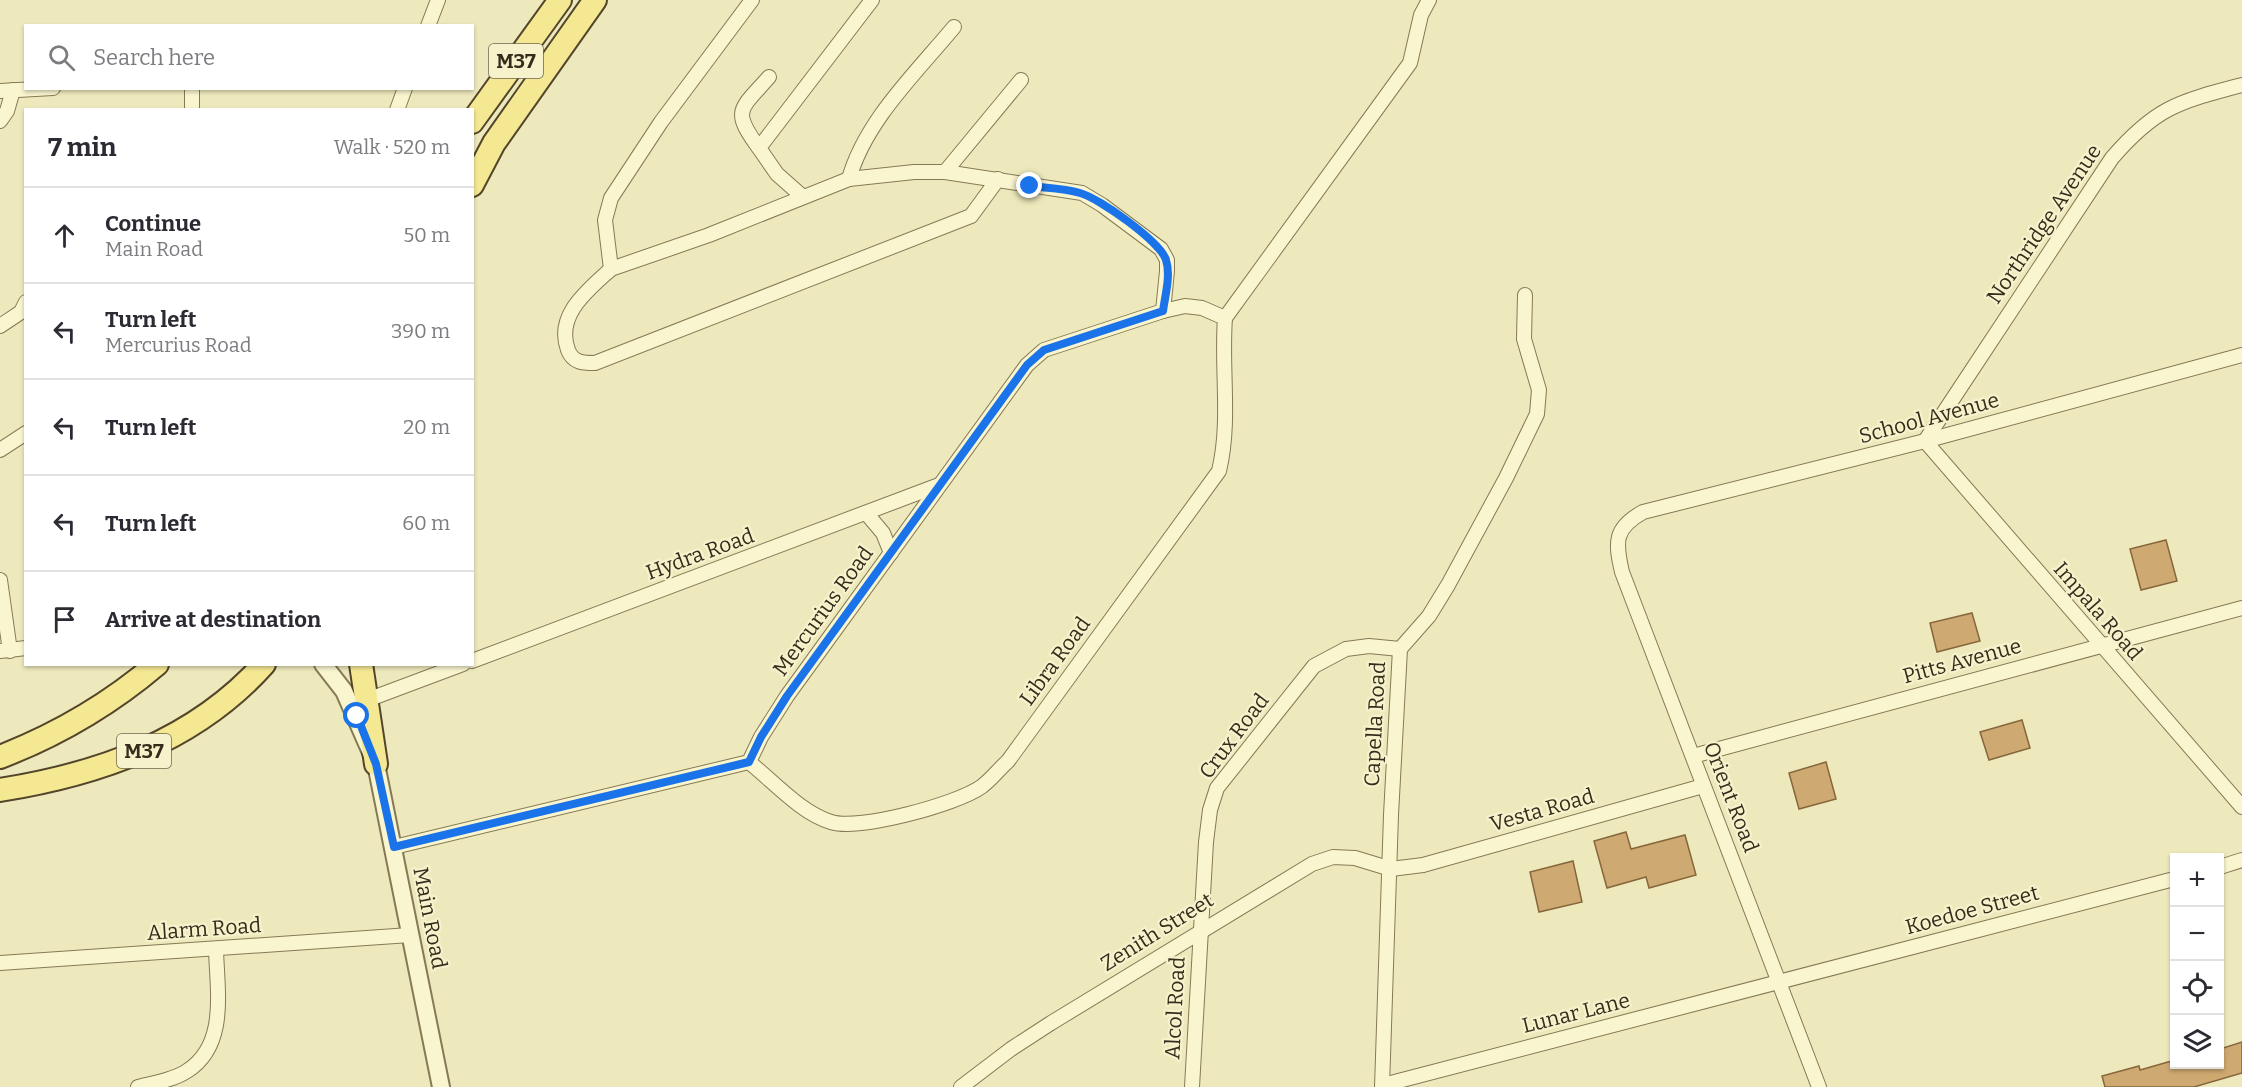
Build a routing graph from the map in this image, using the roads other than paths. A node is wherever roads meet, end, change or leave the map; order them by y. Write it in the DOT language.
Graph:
graph roads {
  1 [pos="438,0"];
  2 [pos="560,0"];
  3 [pos="595,0"];
  4 [pos="752,0"];
  5 [pos="872,0"];
  6 [pos="1430,0"];
  7 [pos="429,24"];
  8 [pos="954,27"];
  9 [pos="531,40"];
  10 [pos="555,54"];
  11 [pos="769,77"];
  12 [pos="1021,80"];
  13 [pos="2242,85"];
  14 [pos="24,90"];
  15 [pos="192,90"];
  16 [pos="404,90"];
  17 [pos="6,91"];
  18 [pos="192,108"];
  19 [pos="398,108"];
  20 [pos="474,119"];
  21 [pos="0,121"];
  22 [pos="759,148"];
  23 [pos="945,172"];
  24 [pos="849,179"];
  25 [pos="998,179"];
  26 [pos="474,181"];
  27 [pos="803,197"];
  28 [pos="611,269"];
  29 [pos="1525,296"];
  30 [pos="24,306"];
  31 [pos="1163,311"];
  32 [pos="1226,318"];
  33 [pos="0,326"];
  34 [pos="2242,355"];
  35 [pos="24,434"];
  36 [pos="1925,441"];
  37 [pos="0,450"];
  38 [pos="941,484"];
  39 [pos="867,514"];
  40 [pos="1627,521"];
  41 [pos="891,554"];
  42 [pos="0,580"];
  43 [pos="2242,608"];
  44 [pos="2099,645"];
  45 [pos="24,648"];
  46 [pos="1400,649"];
  47 [pos="5,651"];
  48 [pos="474,660"];
  49 [pos="155,666"];
  50 [pos="262,666"];
  51 [pos="324,666"];
  52 [pos="361,666"];
  53 [pos="458,666"];
  54 [pos="367,700"];
  55 [pos="1693,756"];
  56 [pos="0,757"];
  57 [pos="749,762"];
  58 [pos="376,764"];
  59 [pos="1703,786"];
  60 [pos="0,790"];
  61 [pos="2242,807"];
  62 [pos="394,847"];
  63 [pos="2242,861"];
  64 [pos="2224,866"];
  65 [pos="1390,869"];
  66 [pos="2170,880"];
  67 [pos="1199,930"];
  68 [pos="410,934"];
  69 [pos="216,949"];
  70 [pos="0,963"];
  71 [pos="1781,982"];
  72 [pos="1382,1086"];
  73 [pos="138,1087"];
  74 [pos="441,1087"];
  75 [pos="961,1087"];
  76 [pos="1192,1087"];
  77 [pos="1819,1087"];
  1 -- 7 [label="street"];
  2 -- 9 [label="main road, M37"];
  3 -- 10 [label="main road, M37"];
  4 -- 28 [label="street"];
  5 -- 22 [label="street"];
  6 -- 32 [label="street"];
  8 -- 24 [label="street"];
  9 -- 10 [label="main road"];
  9 -- 20 [label="main road, M37"];
  10 -- 26 [label="main road, M37"];
  11 -- 22 [label="street"];
  12 -- 23 [label="street"];
  13 -- 36 [label="street, Northridge Avenue"];
  14 -- 17 [label="street"];
  15 -- 18 [label="street"];
  16 -- 19 [label="street"];
  17 -- 21 [label="street"];
  22 -- 27 [label="street"];
  23 -- 24 [label="street"];
  23 -- 25 [label="street"];
  24 -- 27 [label="street"];
  25 -- 28 [label="street"];
  25 -- 31 [label="street"];
  27 -- 28 [label="street"];
  29 -- 46 [label="street, Capella Road"];
  30 -- 33 [label="street"];
  31 -- 32 [label="street, Mercurius Road"];
  31 -- 38 [label="street, Mercurius Road"];
  32 -- 57 [label="street, Libra Road"];
  34 -- 36 [label="street, School Avenue"];
  35 -- 37 [label="street"];
  36 -- 40 [label="street, School Avenue"];
  36 -- 44 [label="street, Impala Road"];
  38 -- 39 [label="street, Hydra Road"];
  38 -- 41 [label="street, Mercurius Road"];
  39 -- 41 [label="street"];
  39 -- 48 [label="street, Hydra Road"];
  40 -- 55 [label="street, Orient Road"];
  41 -- 57 [label="street, Mercurius Road"];
  42 -- 47 [label="street"];
  43 -- 44 [label="street, Pitts Avenue"];
  44 -- 55 [label="street, Pitts Avenue"];
  44 -- 61 [label="street, Impala Road"];
  45 -- 47 [label="street"];
  46 -- 65 [label="street, Capella Road"];
  46 -- 67 [label="street, Crux Road"];
  49 -- 56 [label="main road"];
  50 -- 60 [label="main road, M37"];
  51 -- 58 [label="street, Main Road"];
  52 -- 54 [label="main road"];
  53 -- 54 [label="street"];
  54 -- 58 [label="main road"];
  55 -- 59 [label="street, Orient Road"];
  57 -- 62 [label="street"];
  58 -- 62 [label="street, Main Road"];
  59 -- 65 [label="street, Vesta Road"];
  59 -- 71 [label="street, Orient Road"];
  62 -- 68 [label="street, Main Road"];
  63 -- 64 [label="street"];
  65 -- 67 [label="street, Zenith Street"];
  65 -- 72 [label="street, Capella Road"];
  66 -- 71 [label="street, Koedoe Street"];
  67 -- 75 [label="street, Zenith Street"];
  67 -- 76 [label="street, Alcol Road"];
  68 -- 69 [label="street, Alarm Road"];
  68 -- 74 [label="street, Main Road"];
  69 -- 70 [label="street, Alarm Road"];
  69 -- 73 [label="street"];
  71 -- 72 [label="street, Lunar Lane"];
  71 -- 77 [label="street, Orient Road"];
}
